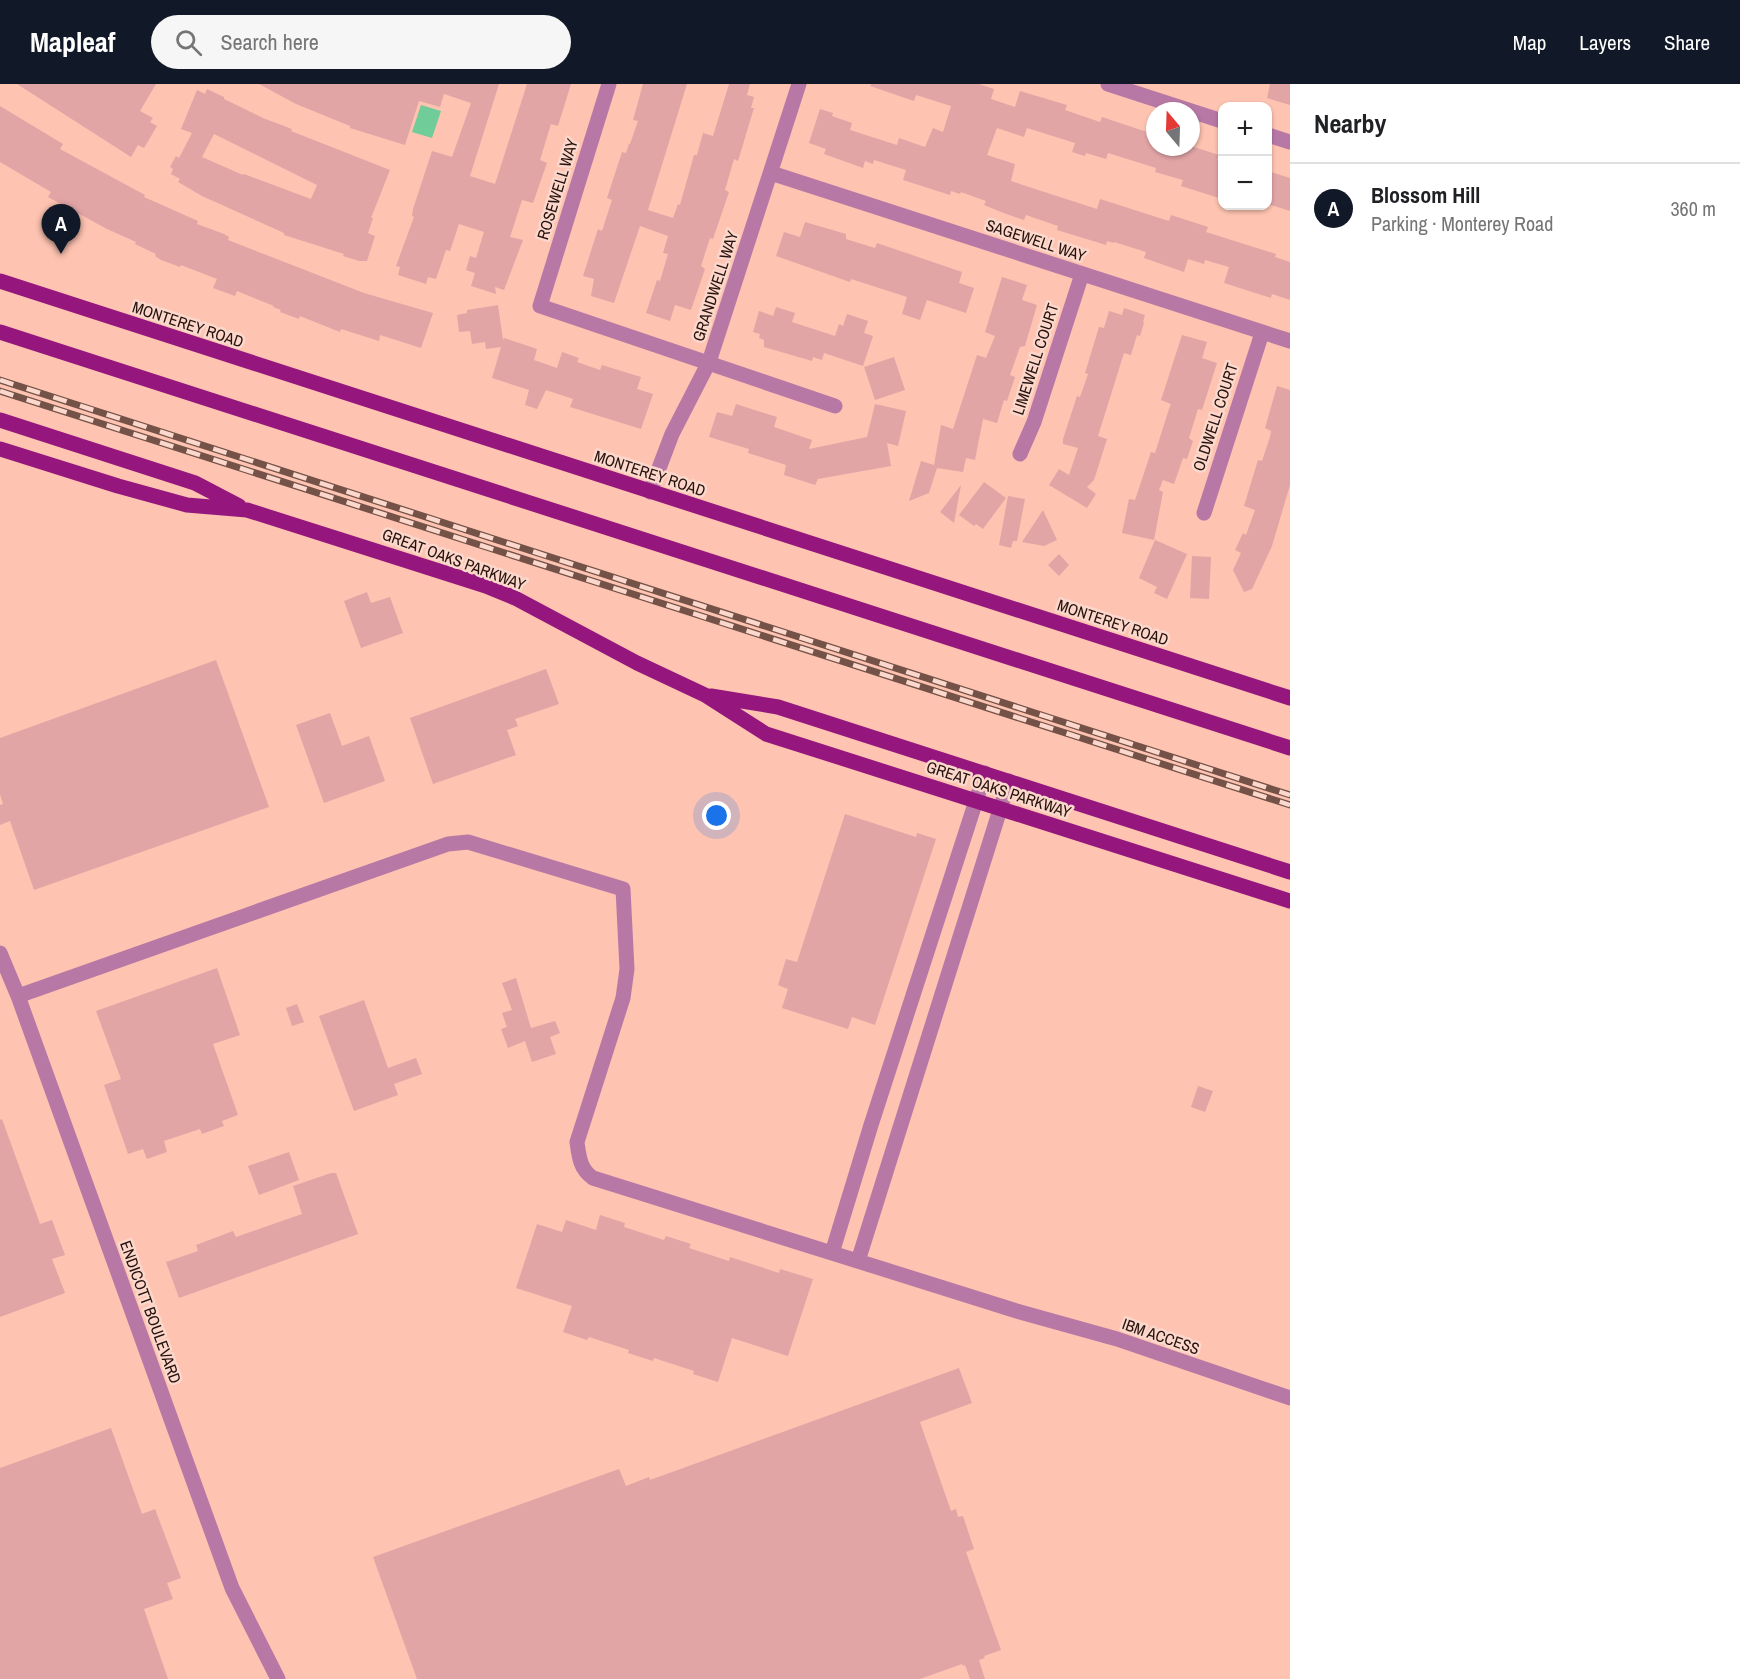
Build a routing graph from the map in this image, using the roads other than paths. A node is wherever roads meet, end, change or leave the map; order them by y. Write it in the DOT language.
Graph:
graph roads {
  1 [pos="609,84"];
  2 [pos="799,84"];
  3 [pos="1108,84"];
  4 [pos="1218,120"];
  5 [pos="1272,136"];
  6 [pos="1290,142"];
  7 [pos="771,173"];
  8 [pos="1082,274"];
  9 [pos="0,281"];
  10 [pos="0,332"];
  11 [pos="1262,333"];
  12 [pos="1290,341"];
  13 [pos="709,362"];
  14 [pos="835,406"];
  15 [pos="5,424"];
  16 [pos="0,449"];
  17 [pos="1020,454"];
  18 [pos="650,492"];
  19 [pos="247,510"];
  20 [pos="1203,513"];
  21 [pos="705,695"];
  22 [pos="1290,698"];
  23 [pos="1290,747"];
  24 [pos="985,773"];
  25 [pos="1009,781"];
  26 [pos="976,800"];
  27 [pos="1000,808"];
  28 [pos="1290,872"];
  29 [pos="1290,901"];
  30 [pos="0,953"];
  31 [pos="18,996"];
  32 [pos="832,1253"];
  33 [pos="858,1261"];
  34 [pos="1290,1398"];
  35 [pos="278,1679"];
  1 -- 13 [label="street, ROSEWELL WAY"];
  2 -- 7 [label="street, GRANDWELL WAY"];
  3 -- 4 [label="street"];
  5 -- 6 [label="street"];
  7 -- 8 [label="street, SAGEWELL WAY"];
  7 -- 13 [label="street, GRANDWELL WAY"];
  8 -- 11 [label="street, SAGEWELL WAY"];
  8 -- 17 [label="street, LIMEWELL COURT"];
  9 -- 18 [label="main road, MONTEREY ROAD"];
  10 -- 23 [label="main road"];
  11 -- 12 [label="street, SAGEWELL WAY"];
  11 -- 20 [label="street, OLDWELL COURT"];
  13 -- 14 [label="street"];
  13 -- 18 [label="street, GRANDWELL WAY"];
  15 -- 19 [label="main road, GREAT OAKS PARKWAY"];
  16 -- 19 [label="main road, GREAT OAKS PARKWAY"];
  18 -- 22 [label="main road, MONTEREY ROAD"];
  19 -- 21 [label="main road, GREAT OAKS PARKWAY"];
  21 -- 24 [label="main road, GREAT OAKS PARKWAY"];
  21 -- 26 [label="main road, GREAT OAKS PARKWAY"];
  24 -- 25 [label="main road, GREAT OAKS PARKWAY"];
  24 -- 26 [label="street"];
  25 -- 27 [label="street"];
  25 -- 28 [label="main road, GREAT OAKS PARKWAY"];
  26 -- 27 [label="main road, GREAT OAKS PARKWAY"];
  26 -- 32 [label="street"];
  27 -- 29 [label="main road, GREAT OAKS PARKWAY"];
  27 -- 33 [label="street"];
  30 -- 31 [label="street, ENDICOTT BOULEVARD"];
  31 -- 32 [label="street, IBM ACCESS"];
  31 -- 35 [label="street, ENDICOTT BOULEVARD"];
  32 -- 33 [label="street, IBM ACCESS"];
  33 -- 34 [label="street, IBM ACCESS"];
}
